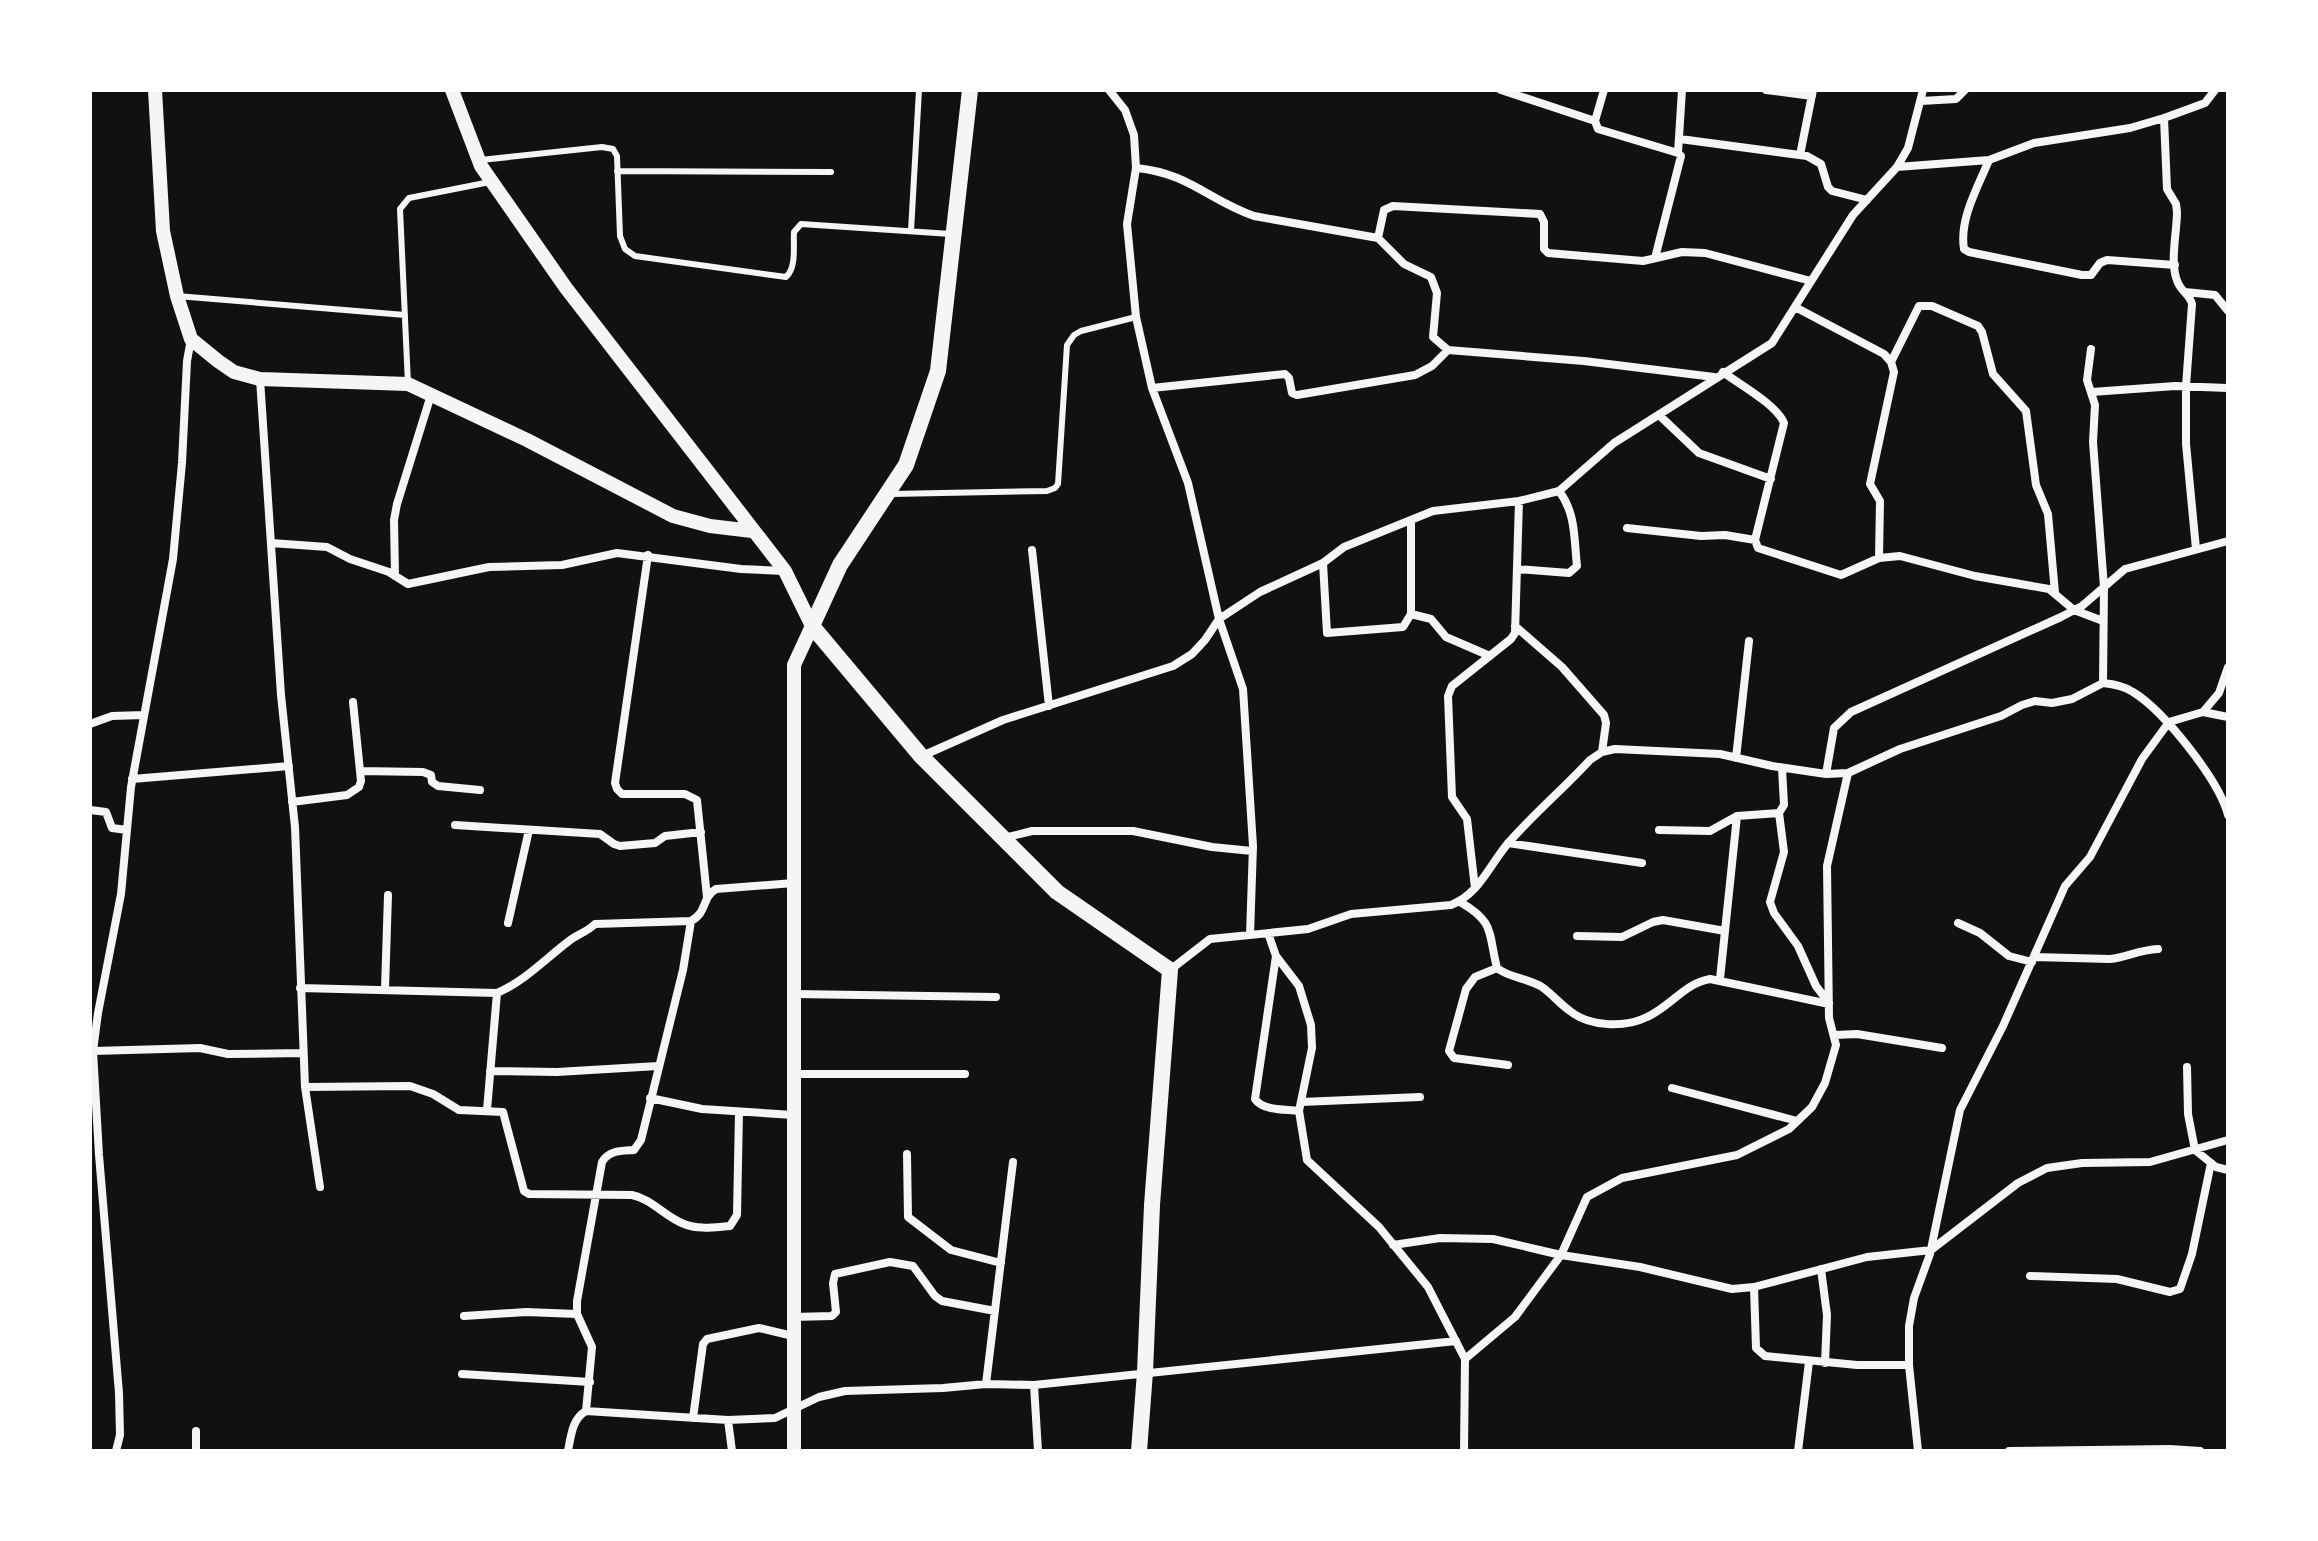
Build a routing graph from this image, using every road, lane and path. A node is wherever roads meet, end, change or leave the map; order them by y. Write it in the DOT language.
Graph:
graph roads {
  1 [pos="155,90"];
  2 [pos="452,90"];
  3 [pos="919,90"];
  4 [pos="970,90"];
  5 [pos="1109,90"];
  6 [pos="1501,90"];
  7 [pos="1604,90"];
  8 [pos="1682,90"];
  9 [pos="1766,90"];
  10 [pos="1923,90"];
  11 [pos="1965,90"];
  12 [pos="2217,91"];
  13 [pos="1812,93"];
  14 [pos="1921,101"];
  15 [pos="2164,118"];
  16 [pos="1595,121"];
  17 [pos="1680,139"];
  18 [pos="1678,153"];
  19 [pos="1800,155"];
  20 [pos="478,160"];
  21 [pos="1989,160"];
  22 [pos="1897,167"];
  23 [pos="1136,168"];
  24 [pos="617,171"];
  25 [pos="831,172"];
  26 [pos="492,181"];
  27 [pos="1867,200"];
  28 [pos="911,231"];
  29 [pos="955,234"];
  30 [pos="1378,238"];
  31 [pos="1655,258"];
  32 [pos="2175,265"];
  33 [pos="1811,281"];
  34 [pos="2185,292"];
  35 [pos="177,296"];
  36 [pos="1795,307"];
  37 [pos="2228,311"];
  38 [pos="405,315"];
  39 [pos="1136,317"];
  40 [pos="191,339"];
  41 [pos="2091,349"];
  42 [pos="1448,350"];
  43 [pos="1891,362"];
  44 [pos="1719,375"];
  45 [pos="260,379"];
  46 [pos="408,384"];
  47 [pos="2186,386"];
  48 [pos="1152,388"];
  49 [pos="2228,388"];
  50 [pos="2092,392"];
  51 [pos="431,395"];
  52 [pos="1660,416"];
  53 [pos="1771,479"];
  54 [pos="1559,491"];
  55 [pos="887,494"];
  56 [pos="1519,501"];
  57 [pos="1411,520"];
  58 [pos="1627,528"];
  59 [pos="752,531"];
  60 [pos="1755,540"];
  61 [pos="2228,541"];
  62 [pos="271,543"];
  63 [pos="2196,549"];
  64 [pos="1032,550"];
  65 [pos="648,555"];
  66 [pos="1879,558"];
  67 [pos="1323,563"];
  68 [pos="1517,569"];
  69 [pos="785,571"];
  70 [pos="395,576"];
  71 [pos="2104,587"];
  72 [pos="2055,593"];
  73 [pos="2074,610"];
  74 [pos="1411,614"];
  75 [pos="1219,619"];
  76 [pos="2103,621"];
  77 [pos="812,626"];
  78 [pos="1515,626"];
  79 [pos="1749,641"];
  80 [pos="1490,656"];
  81 [pos="2228,667"];
  82 [pos="2103,683"];
  83 [pos="353,702"];
  84 [pos="1049,706"];
  85 [pos="2203,712"];
  86 [pos="144,715"];
  87 [pos="2228,717"];
  88 [pos="2169,722"];
  89 [pos="90,724"];
  90 [pos="1602,752"];
  91 [pos="921,756"];
  92 [pos="1736,758"];
  93 [pos="289,766"];
  94 [pos="1782,768"];
  95 [pos="360,771"];
  96 [pos="1848,773"];
  97 [pos="1826,774"];
  98 [pos="132,779"];
  99 [pos="480,790"];
  100 [pos="292,802"];
  101 [pos="90,810"];
  102 [pos="1779,813"];
  103 [pos="2228,815"];
  104 [pos="1737,816"];
  105 [pos="455,825"];
  106 [pos="127,830"];
  107 [pos="529,830"];
  108 [pos="1659,830"];
  109 [pos="701,832"];
  110 [pos="1004,839"];
  111 [pos="1508,843"];
  112 [pos="1252,851"];
  113 [pos="1642,863"];
  114 [pos="794,883"];
  115 [pos="1475,889"];
  116 [pos="388,895"];
  117 [pos="707,897"];
  118 [pos="1460,902"];
  119 [pos="691,921"];
  120 [pos="508,923"];
  121 [pos="1958,923"];
  122 [pos="1725,931"];
  123 [pos="1268,933"];
  124 [pos="1250,935"];
  125 [pos="1577,936"];
  126 [pos="2158,949"];
  127 [pos="1276,956"];
  128 [pos="2033,960"];
  129 [pos="1497,968"];
  130 [pos="1170,970"];
  131 [pos="1720,979"];
  132 [pos="300,988"];
  133 [pos="385,989"];
  134 [pos="497,993"];
  135 [pos="794,994"];
  136 [pos="996,997"];
  137 [pos="1829,1004"];
  138 [pos="94,1014"];
  139 [pos="1834,1035"];
  140 [pos="1942,1048"];
  141 [pos="93,1051"];
  142 [pos="303,1053"];
  143 [pos="1508,1065"];
  144 [pos="658,1066"];
  145 [pos="2187,1067"];
  146 [pos="490,1071"];
  147 [pos="793,1074"];
  148 [pos="965,1074"];
  149 [pos="305,1087"];
  150 [pos="1672,1088"];
  151 [pos="1420,1097"];
  152 [pos="650,1098"];
  153 [pos="1300,1106"];
  154 [pos="487,1110"];
  155 [pos="739,1112"];
  156 [pos="793,1115"];
  157 [pos="1797,1121"];
  158 [pos="2228,1140"];
  159 [pos="2195,1150"];
  160 [pos="907,1154"];
  161 [pos="1013,1162"];
  162 [pos="2211,1163"];
  163 [pos="2228,1170"];
  164 [pos="320,1187"];
  165 [pos="597,1193"];
  166 [pos="1393,1245"];
  167 [pos="1931,1250"];
  168 [pos="1561,1255"];
  169 [pos="1001,1263"];
  170 [pos="1821,1269"];
  171 [pos="2030,1276"];
  172 [pos="1754,1287"];
  173 [pos="995,1311"];
  174 [pos="577,1314"];
  175 [pos="464,1316"];
  176 [pos="793,1317"];
  177 [pos="793,1336"];
  178 [pos="1456,1341"];
  179 [pos="1465,1359"];
  180 [pos="1809,1362"];
  181 [pos="1825,1363"];
  182 [pos="1909,1365"];
  183 [pos="1145,1372"];
  184 [pos="462,1374"];
  185 [pos="590,1382"];
  186 [pos="986,1384"];
  187 [pos="1034,1385"];
  188 [pos="794,1410"];
  189 [pos="586,1411"];
  190 [pos="693,1418"];
  191 [pos="728,1420"];
  192 [pos="196,1431"];
  193 [pos="116,1451"];
  194 [pos="196,1451"];
  195 [pos="568,1451"];
  196 [pos="732,1451"];
  197 [pos="794,1451"];
  198 [pos="1038,1451"];
  199 [pos="1139,1451"];
  200 [pos="1464,1451"];
  201 [pos="1798,1451"];
  202 [pos="1918,1451"];
  203 [pos="2009,1451"];
  204 [pos="2200,1451"];
  1 -- 35 [label="street"];
  2 -- 20 [label="street"];
  3 -- 28 [label="lane"];
  4 -- 29 [label="main road"];
  5 -- 23 [label="street"];
  6 -- 16 [label="street"];
  7 -- 16 [label="street"];
  8 -- 17 [label="street"];
  9 -- 13 [label="street"];
  10 -- 14 [label="street"];
  11 -- 14 [label="street"];
  12 -- 15 [label="street"];
  13 -- 19 [label="street"];
  14 -- 22 [label="street"];
  15 -- 21 [label="street"];
  15 -- 32 [label="street"];
  16 -- 18 [label="street"];
  17 -- 18 [label="street"];
  17 -- 19 [label="street"];
  18 -- 31 [label="street"];
  19 -- 27 [label="street"];
  20 -- 24 [label="lane"];
  20 -- 26 [label="street"];
  21 -- 22 [label="street"];
  21 -- 32 [label="street"];
  22 -- 27 [label="street"];
  23 -- 30 [label="street"];
  23 -- 39 [label="street"];
  24 -- 25 [label="lane"];
  24 -- 28 [label="lane"];
  26 -- 38 [label="lane"];
  26 -- 59 [label="street"];
  27 -- 33 [label="street"];
  28 -- 29 [label="lane"];
  29 -- 55 [label="main road"];
  30 -- 31 [label="street"];
  30 -- 42 [label="street"];
  31 -- 33 [label="street"];
  32 -- 34 [label="street"];
  33 -- 36 [label="street"];
  34 -- 37 [label="street"];
  34 -- 47 [label="street"];
  35 -- 38 [label="lane"];
  35 -- 40 [label="street"];
  36 -- 43 [label="street"];
  36 -- 44 [label="street"];
  38 -- 46 [label="lane"];
  39 -- 48 [label="street"];
  39 -- 55 [label="lane"];
  40 -- 45 [label="street"];
  40 -- 86 [label="street"];
  41 -- 50 [label="street"];
  42 -- 44 [label="street"];
  42 -- 48 [label="street"];
  43 -- 66 [label="street"];
  43 -- 72 [label="street"];
  44 -- 52 [label="street"];
  44 -- 53 [label="street"];
  45 -- 46 [label="street"];
  45 -- 62 [label="street"];
  46 -- 51 [label="street"];
  47 -- 49 [label="street"];
  47 -- 50 [label="street"];
  47 -- 63 [label="street"];
  48 -- 75 [label="street"];
  50 -- 71 [label="street"];
  51 -- 59 [label="street"];
  51 -- 70 [label="street"];
  52 -- 53 [label="street"];
  52 -- 54 [label="street"];
  53 -- 60 [label="street"];
  54 -- 56 [label="street"];
  54 -- 68 [label="street"];
  55 -- 77 [label="main road"];
  56 -- 57 [label="street"];
  56 -- 68 [label="street"];
  57 -- 67 [label="street"];
  57 -- 74 [label="street"];
  58 -- 60 [label="street"];
  59 -- 69 [label="street"];
  60 -- 66 [label="street"];
  61 -- 63 [label="street"];
  62 -- 70 [label="street"];
  62 -- 93 [label="street"];
  63 -- 71 [label="street"];
  64 -- 84 [label="street"];
  65 -- 69 [label="street"];
  65 -- 70 [label="street"];
  65 -- 109 [label="street"];
  66 -- 72 [label="street"];
  67 -- 74 [label="street"];
  67 -- 75 [label="street"];
  68 -- 78 [label="street"];
  69 -- 77 [label="street"];
  71 -- 73 [label="street"];
  71 -- 76 [label="street"];
  72 -- 73 [label="street"];
  73 -- 76 [label="street"];
  73 -- 97 [label="street"];
  74 -- 80 [label="street"];
  75 -- 84 [label="street"];
  75 -- 112 [label="street"];
  76 -- 82 [label="street"];
  77 -- 91 [label="main road"];
  77 -- 114 [label="street"];
  78 -- 80 [label="street"];
  78 -- 90 [label="street"];
  79 -- 92 [label="street"];
  80 -- 115 [label="street"];
  81 -- 85 [label="street"];
  82 -- 88 [label="street"];
  82 -- 96 [label="street"];
  83 -- 95 [label="street"];
  84 -- 91 [label="street"];
  85 -- 87 [label="street"];
  85 -- 88 [label="street"];
  86 -- 89 [label="street"];
  86 -- 98 [label="street"];
  88 -- 103 [label="street"];
  88 -- 128 [label="street"];
  90 -- 92 [label="street"];
  90 -- 111 [label="street"];
  91 -- 110 [label="main road"];
  92 -- 94 [label="street"];
  93 -- 98 [label="street"];
  93 -- 100 [label="street"];
  94 -- 97 [label="street"];
  94 -- 102 [label="street"];
  95 -- 99 [label="street"];
  95 -- 100 [label="street"];
  96 -- 97 [label="street"];
  96 -- 137 [label="street"];
  98 -- 106 [label="street"];
  100 -- 132 [label="street"];
  101 -- 106 [label="street"];
  102 -- 104 [label="street"];
  102 -- 137 [label="street"];
  104 -- 108 [label="street"];
  104 -- 122 [label="street"];
  105 -- 107 [label="street"];
  106 -- 138 [label="street"];
  107 -- 109 [label="street"];
  107 -- 120 [label="street"];
  109 -- 117 [label="street"];
  110 -- 112 [label="street"];
  110 -- 130 [label="main road"];
  111 -- 113 [label="street"];
  111 -- 115 [label="street"];
  112 -- 124 [label="street"];
  114 -- 117 [label="street"];
  114 -- 135 [label="street"];
  115 -- 118 [label="street"];
  116 -- 133 [label="street"];
  117 -- 119 [label="street"];
  118 -- 123 [label="street"];
  118 -- 129 [label="street"];
  119 -- 134 [label="street"];
  119 -- 144 [label="street"];
  121 -- 128 [label="street"];
  122 -- 125 [label="street"];
  122 -- 131 [label="street"];
  123 -- 124 [label="street"];
  123 -- 127 [label="street"];
  124 -- 130 [label="street"];
  126 -- 128 [label="street"];
  127 -- 153 [label="street"];
  127 -- 153 [label="street"];
  128 -- 167 [label="street"];
  129 -- 131 [label="street"];
  129 -- 143 [label="street"];
  130 -- 183 [label="main road"];
  131 -- 137 [label="street"];
  132 -- 133 [label="street"];
  132 -- 142 [label="street"];
  133 -- 134 [label="street"];
  134 -- 146 [label="street"];
  135 -- 136 [label="street"];
  135 -- 147 [label="street"];
  137 -- 139 [label="street"];
  138 -- 141 [label="street"];
  139 -- 140 [label="street"];
  139 -- 157 [label="street"];
  141 -- 142 [label="street"];
  141 -- 193 [label="street"];
  142 -- 149 [label="street"];
  144 -- 146 [label="street"];
  144 -- 152 [label="street"];
  145 -- 159 [label="street"];
  146 -- 154 [label="street"];
  147 -- 148 [label="street"];
  147 -- 156 [label="street"];
  149 -- 154 [label="street"];
  149 -- 164 [label="street"];
  150 -- 157 [label="street"];
  151 -- 153 [label="street"];
  152 -- 155 [label="street"];
  152 -- 165 [label="street"];
  153 -- 166 [label="street"];
  154 -- 165 [label="street"];
  155 -- 156 [label="street"];
  155 -- 165 [label="street"];
  156 -- 176 [label="street"];
  157 -- 168 [label="street"];
  158 -- 159 [label="street"];
  159 -- 162 [label="street"];
  159 -- 167 [label="street"];
  160 -- 169 [label="street"];
  161 -- 169 [label="street"];
  162 -- 163 [label="street"];
  162 -- 171 [label="street"];
  165 -- 174 [label="street"];
  166 -- 168 [label="street"];
  166 -- 178 [label="street"];
  167 -- 170 [label="street"];
  167 -- 182 [label="street"];
  168 -- 172 [label="street"];
  168 -- 179 [label="street"];
  169 -- 173 [label="street"];
  170 -- 172 [label="street"];
  170 -- 181 [label="street"];
  172 -- 180 [label="street"];
  173 -- 176 [label="street"];
  173 -- 186 [label="street"];
  174 -- 175 [label="street"];
  174 -- 185 [label="street"];
  176 -- 177 [label="street"];
  177 -- 188 [label="street"];
  177 -- 190 [label="street"];
  178 -- 179 [label="street"];
  178 -- 183 [label="street"];
  179 -- 200 [label="street"];
  180 -- 181 [label="street"];
  180 -- 201 [label="street"];
  181 -- 182 [label="street"];
  182 -- 202 [label="street"];
  183 -- 187 [label="street"];
  183 -- 199 [label="main road"];
  184 -- 185 [label="street"];
  185 -- 189 [label="street"];
  186 -- 187 [label="street"];
  186 -- 188 [label="street"];
  187 -- 198 [label="street"];
  188 -- 191 [label="street"];
  188 -- 197 [label="street"];
  189 -- 190 [label="street"];
  189 -- 195 [label="street"];
  190 -- 191 [label="street"];
  191 -- 196 [label="street"];
  192 -- 194 [label="street"];
  203 -- 204 [label="street"];
}
